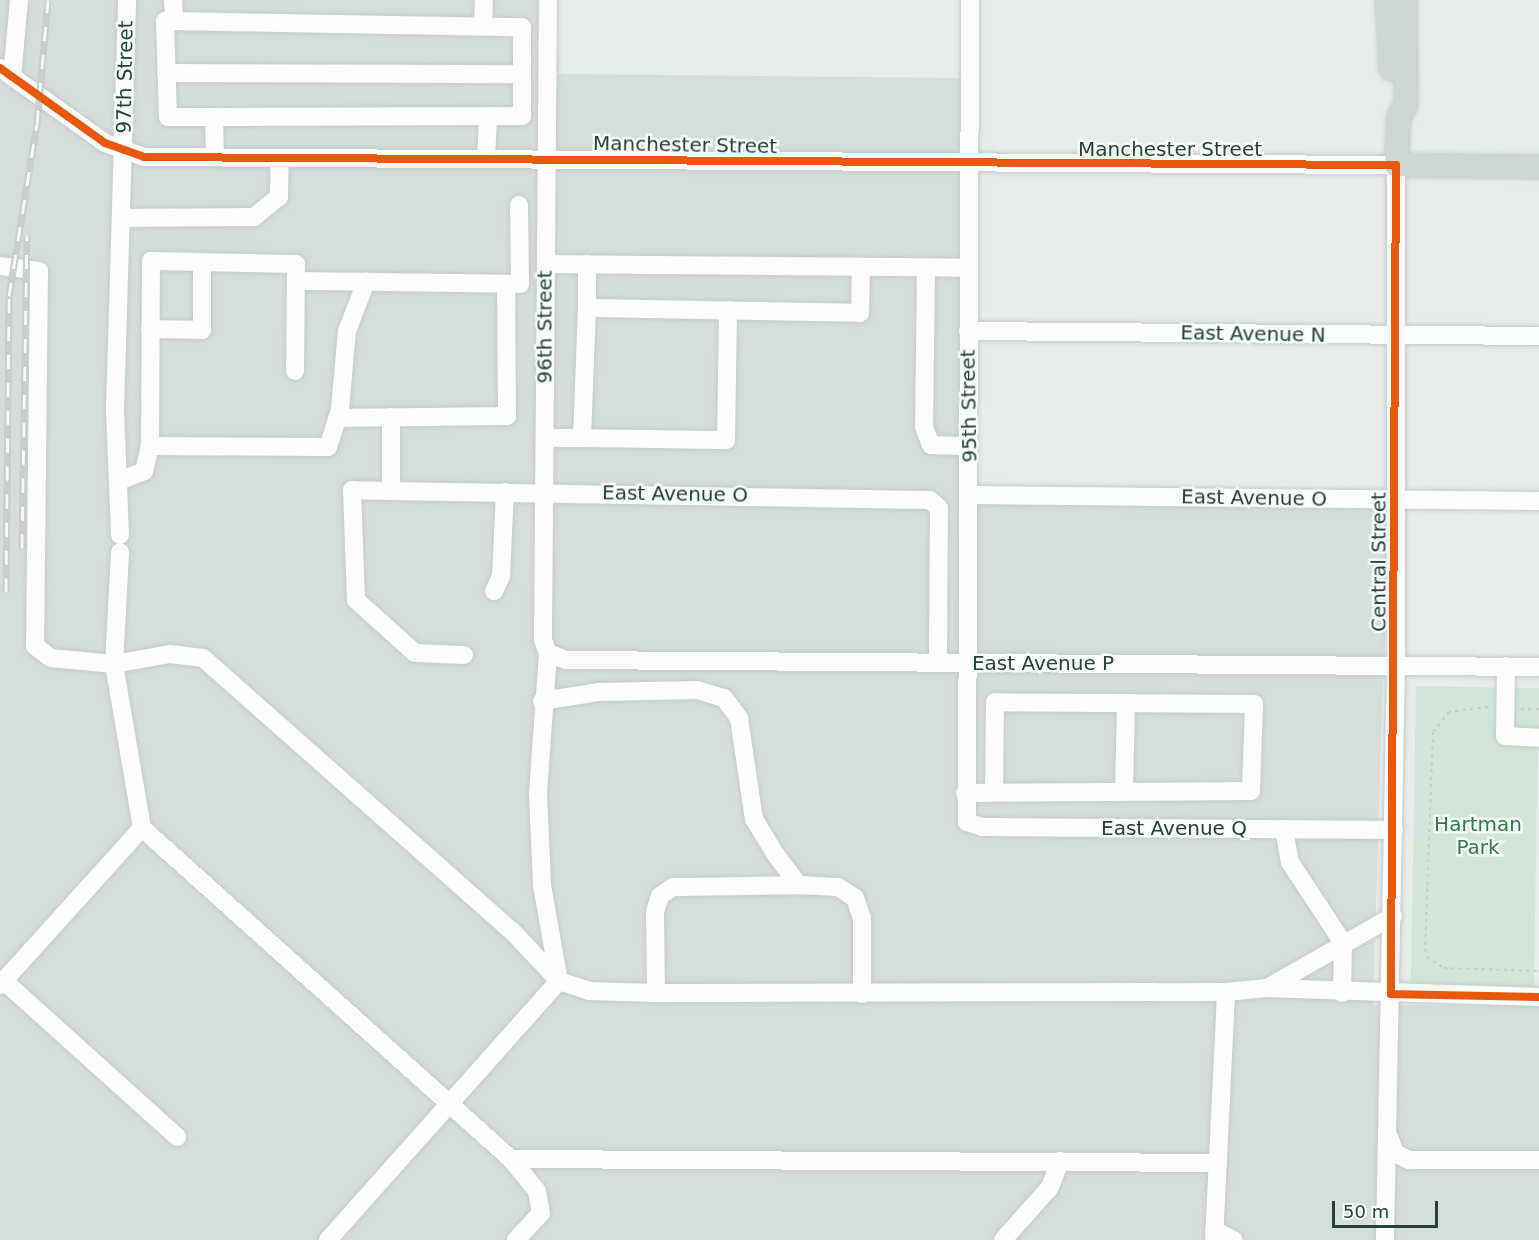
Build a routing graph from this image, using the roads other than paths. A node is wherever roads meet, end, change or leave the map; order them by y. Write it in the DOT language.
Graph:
graph roads {
  1 [pos="19,0"];
  2 [pos="127,0"];
  3 [pos="173,0"];
  4 [pos="484,0"];
  5 [pos="548,0"];
  6 [pos="970,0"];
  7 [pos="1387,0"];
  8 [pos="1405,0"];
  9 [pos="174,21"];
  10 [pos="483,26"];
  11 [pos="6,73"];
  12 [pos="166,74"];
  13 [pos="522,74"];
  14 [pos="488,116"];
  15 [pos="214,117"];
  16 [pos="1399,117"];
  17 [pos="124,153"];
  18 [pos="215,157"];
  19 [pos="280,158"];
  20 [pos="486,159"];
  21 [pos="546,159"];
  22 [pos="1396,165"];
  23 [pos="969,166"];
  24 [pos="1539,167"];
  25 [pos="519,205"];
  26 [pos="122,218"];
  27 [pos="202,262"];
  28 [pos="546,264"];
  29 [pos="587,264"];
  30 [pos="0,266"];
  31 [pos="861,267"];
  32 [pos="926,268"];
  33 [pos="968,268"];
  34 [pos="306,281"];
  35 [pos="366,282"];
  36 [pos="506,284"];
  37 [pos="587,308"];
  38 [pos="728,310"];
  39 [pos="150,329"];
  40 [pos="968,331"];
  41 [pos="1398,335"];
  42 [pos="1539,336"];
  43 [pos="295,371"];
  44 [pos="392,417"];
  45 [pos="337,418"];
  46 [pos="545,438"];
  47 [pos="582,438"];
  48 [pos="150,446"];
  49 [pos="969,446"];
  50 [pos="121,480"];
  51 [pos="399,491"];
  52 [pos="505,492"];
  53 [pos="545,493"];
  54 [pos="970,495"];
  55 [pos="1395,500"];
  56 [pos="1539,501"];
  57 [pos="939,540"];
  58 [pos="968,541"];
  59 [pos="494,591"];
  60 [pos="548,653"];
  61 [pos="464,655"];
  62 [pos="938,663"];
  63 [pos="965,663"];
  64 [pos="114,664"];
  65 [pos="1396,665"];
  66 [pos="1506,666"];
  67 [pos="1539,667"];
  68 [pos="542,701"];
  69 [pos="965,702"];
  70 [pos="995,702"];
  71 [pos="1126,703"];
  72 [pos="1539,738"];
  73 [pos="1124,791"];
  74 [pos="994,792"];
  75 [pos="965,793"];
  76 [pos="965,811"];
  77 [pos="142,828"];
  78 [pos="1284,829"];
  79 [pos="1394,830"];
  80 [pos="799,885"];
  81 [pos="1393,916"];
  82 [pos="1343,943"];
  83 [pos="559,981"];
  84 [pos="2,983"];
  85 [pos="1267,988"];
  86 [pos="1226,992"];
  87 [pos="656,993"];
  88 [pos="1342,993"];
  89 [pos="862,994"];
  90 [pos="1391,994"];
  91 [pos="1539,996"];
  92 [pos="451,1102"];
  93 [pos="1388,1133"];
  94 [pos="177,1137"];
  95 [pos="511,1159"];
  96 [pos="1539,1160"];
  97 [pos="1060,1161"];
  98 [pos="1218,1162"];
  99 [pos="1214,1235"];
  100 [pos="328,1240"];
  101 [pos="516,1240"];
  102 [pos="1003,1240"];
  103 [pos="1234,1240"];
  104 [pos="1385,1240"];
  1 -- 11 [label="street"];
  2 -- 17 [label="street, 97th Street"];
  3 -- 9 [label="street"];
  4 -- 10 [label="street"];
  5 -- 21 [label="street, 96th Street"];
  6 -- 23 [label="street, 95th Street"];
  7 -- 16 [label="main road, Central Street"];
  8 -- 16 [label="main road, Central Street"];
  9 -- 10 [label="street"];
  9 -- 12 [label="street"];
  10 -- 13 [label="street"];
  11 -- 17 [label="street"];
  12 -- 13 [label="street"];
  12 -- 15 [label="street"];
  13 -- 14 [label="street"];
  14 -- 15 [label="street"];
  14 -- 20 [label="street"];
  15 -- 18 [label="street"];
  16 -- 22 [label="main road, Central Street"];
  17 -- 18 [label="street, Manchester Street"];
  17 -- 26 [label="street, 97th Street"];
  18 -- 19 [label="street, Manchester Street"];
  19 -- 20 [label="street, Manchester Street"];
  19 -- 26 [label="street"];
  20 -- 21 [label="street, Manchester Street"];
  21 -- 23 [label="street, Manchester Street"];
  21 -- 28 [label="street, 96th Street"];
  22 -- 23 [label="street, Manchester Street"];
  22 -- 24 [label="main road, Manchester Street"];
  22 -- 41 [label="street, Central Street"];
  23 -- 33 [label="street, 95th Street"];
  25 -- 36 [label="street"];
  26 -- 50 [label="street, 97th Street"];
  27 -- 39 [label="street"];
  27 -- 39 [label="street"];
  27 -- 43 [label="street"];
  28 -- 29 [label="street"];
  28 -- 46 [label="street, 96th Street"];
  29 -- 31 [label="street"];
  29 -- 37 [label="street"];
  30 -- 64 [label="street"];
  31 -- 32 [label="street"];
  31 -- 38 [label="street"];
  32 -- 33 [label="street"];
  32 -- 49 [label="street"];
  33 -- 40 [label="street, 95th Street"];
  34 -- 35 [label="street"];
  35 -- 36 [label="street"];
  35 -- 45 [label="street"];
  36 -- 44 [label="street"];
  37 -- 38 [label="street"];
  37 -- 47 [label="street"];
  38 -- 47 [label="street"];
  39 -- 48 [label="street"];
  40 -- 41 [label="street, East Avenue N"];
  40 -- 49 [label="street, 95th Street"];
  41 -- 42 [label="street, East Avenue N"];
  41 -- 55 [label="street, Central Street"];
  44 -- 45 [label="street"];
  44 -- 51 [label="street"];
  45 -- 48 [label="street"];
  46 -- 47 [label="street"];
  46 -- 53 [label="street, 96th Street"];
  48 -- 50 [label="street"];
  49 -- 54 [label="street, 95th Street"];
  50 -- 64 [label="street, 97th Street"];
  51 -- 52 [label="street, East Avenue O"];
  51 -- 61 [label="street, East Avenue O"];
  52 -- 53 [label="street, East Avenue O"];
  52 -- 59 [label="street"];
  53 -- 57 [label="street, East Avenue O"];
  53 -- 60 [label="street, 96th Street"];
  54 -- 55 [label="street, East Avenue O"];
  54 -- 58 [label="street, 95th Street"];
  55 -- 56 [label="street, East Avenue O"];
  55 -- 65 [label="street, Central Street"];
  57 -- 58 [label="street"];
  57 -- 62 [label="street"];
  58 -- 63 [label="street, 95th Street"];
  60 -- 62 [label="street, East Avenue P"];
  60 -- 68 [label="street, 96th Street"];
  62 -- 63 [label="street, East Avenue P"];
  63 -- 65 [label="street, East Avenue P"];
  63 -- 69 [label="street, 95th Street"];
  64 -- 77 [label="street, 97th Street"];
  64 -- 83 [label="street"];
  65 -- 66 [label="street, East Avenue P"];
  65 -- 79 [label="street, Central Street"];
  66 -- 67 [label="street, East Avenue P"];
  66 -- 72 [label="street"];
  68 -- 80 [label="street"];
  68 -- 83 [label="street, 96th Street"];
  69 -- 70 [label="street"];
  69 -- 75 [label="street, 95th Street"];
  70 -- 71 [label="street"];
  70 -- 74 [label="street"];
  71 -- 73 [label="street"];
  71 -- 73 [label="street"];
  73 -- 74 [label="street"];
  74 -- 75 [label="street"];
  75 -- 76 [label="street, 95th Street"];
  76 -- 78 [label="street, East Avenue Q"];
  77 -- 84 [label="street"];
  77 -- 92 [label="street"];
  78 -- 79 [label="street, East Avenue Q"];
  78 -- 82 [label="street"];
  79 -- 81 [label="street, Central Street"];
  80 -- 87 [label="street"];
  80 -- 89 [label="street"];
  81 -- 82 [label="street"];
  81 -- 90 [label="street, Central Street"];
  82 -- 85 [label="street"];
  82 -- 88 [label="street"];
  83 -- 87 [label="street"];
  83 -- 92 [label="street"];
  84 -- 94 [label="street"];
  85 -- 86 [label="street"];
  85 -- 88 [label="street"];
  86 -- 89 [label="street"];
  86 -- 98 [label="street"];
  87 -- 89 [label="street"];
  88 -- 90 [label="street"];
  90 -- 91 [label="street"];
  90 -- 93 [label="street, Central Street"];
  92 -- 95 [label="street"];
  92 -- 100 [label="street"];
  93 -- 96 [label="street"];
  93 -- 104 [label="street, Central Street"];
  95 -- 97 [label="street"];
  95 -- 101 [label="street"];
  97 -- 98 [label="street"];
  97 -- 102 [label="street"];
  98 -- 99 [label="street"];
  99 -- 103 [label="street"];
}
